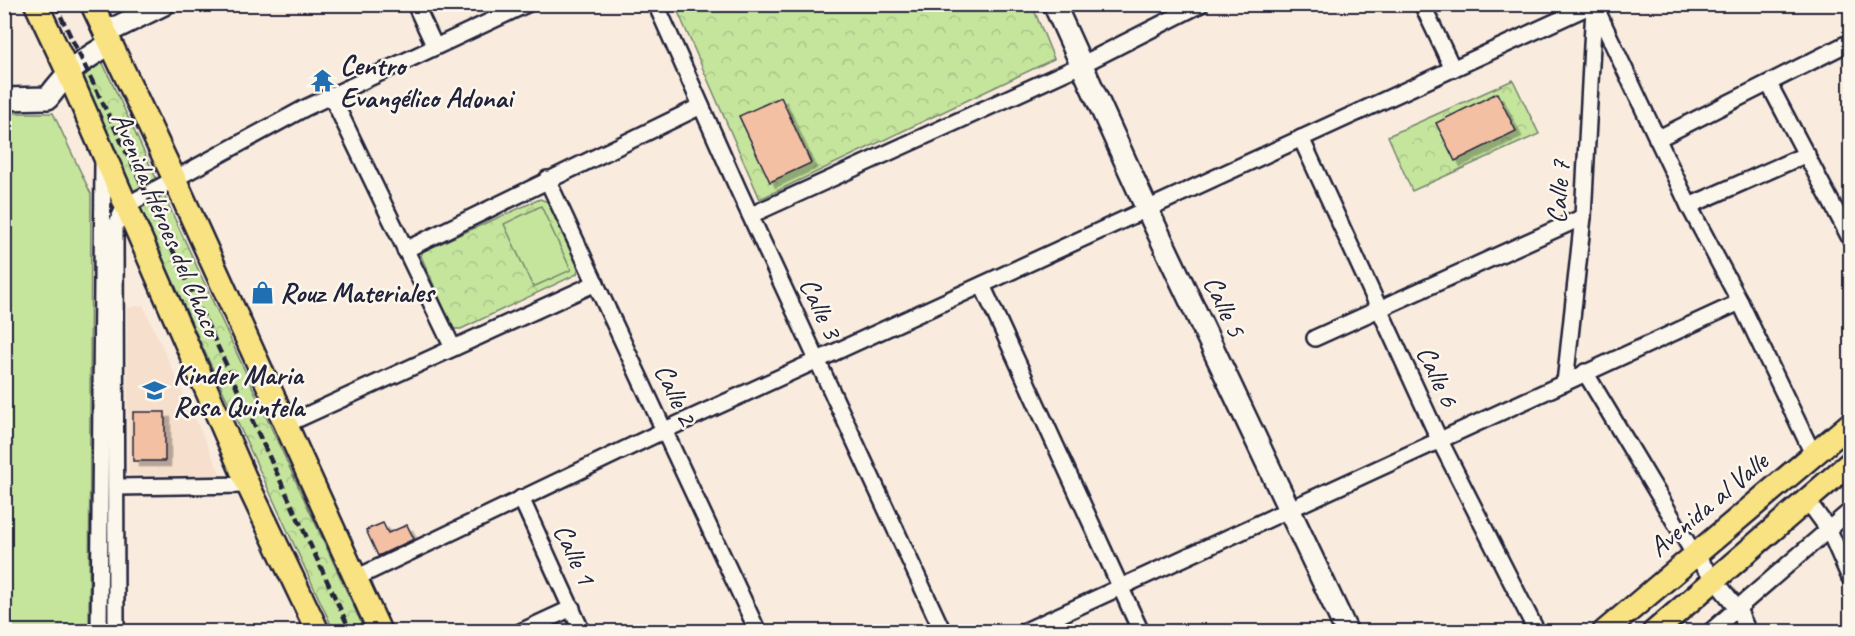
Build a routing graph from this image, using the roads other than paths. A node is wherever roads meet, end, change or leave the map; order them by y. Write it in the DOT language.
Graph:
graph roads {
  1 [pos="36,4"];
  2 [pos="92,4"];
  3 [pos="164,4"];
  4 [pos="415,4"];
  5 [pos="527,4"];
  6 [pos="656,4"];
  7 [pos="1054,4"];
  8 [pos="1201,4"];
  9 [pos="1422,4"];
  10 [pos="1594,4"];
  11 [pos="108,39"];
  12 [pos="1851,42"];
  13 [pos="435,47"];
  14 [pos="1081,65"];
  15 [pos="1454,69"];
  16 [pos="68,72"];
  17 [pos="1769,84"];
  18 [pos="331,96"];
  19 [pos="4,99"];
  20 [pos="701,106"];
  21 [pos="1301,138"];
  22 [pos="1657,140"];
  23 [pos="103,153"];
  24 [pos="1807,154"];
  25 [pos="174,178"];
  26 [pos="547,179"];
  27 [pos="125,206"];
  28 [pos="1689,206"];
  29 [pos="1147,209"];
  30 [pos="751,215"];
  31 [pos="1583,218"];
  32 [pos="1851,238"];
  33 [pos="405,250"];
  34 [pos="596,283"];
  35 [pos="982,285"];
  36 [pos="1740,302"];
  37 [pos="1379,309"];
  38 [pos="1316,338"];
  39 [pos="453,348"];
  40 [pos="818,360"];
  41 [pos="1585,372"];
  42 [pos="1565,383"];
  43 [pos="1851,424"];
  44 [pos="285,425"];
  45 [pos="665,430"];
  46 [pos="1439,439"];
  47 [pos="1814,456"];
  48 [pos="1851,462"];
  49 [pos="248,485"];
  50 [pos="116,487"];
  51 [pos="521,498"];
  52 [pos="1807,500"];
  53 [pos="1290,510"];
  54 [pos="1851,511"];
  55 [pos="1829,530"];
  56 [pos="1694,554"];
  57 [pos="356,578"];
  58 [pos="1851,578"];
  59 [pos="1714,580"];
  60 [pos="1120,586"];
  61 [pos="572,608"];
  62 [pos="1738,609"];
  63 [pos="99,632"];
  64 [pos="116,632"];
  65 [pos="318,632"];
  66 [pos="381,632"];
  67 [pos="520,632"];
  68 [pos="582,632"];
  69 [pos="758,632"];
  70 [pos="943,632"];
  71 [pos="1023,632"];
  72 [pos="1141,632"];
  73 [pos="1347,632"];
  74 [pos="1537,632"];
  75 [pos="1604,632"];
  76 [pos="1654,632"];
  77 [pos="1710,632"];
  78 [pos="1749,632"];
  1 -- 16 [label="main road, Avenida Héroes del Chaco"];
  2 -- 11 [label="main road, Avenida Héroes del Chaco"];
  3 -- 11 [label="main road"];
  4 -- 13 [label="street"];
  5 -- 13 [label="street"];
  6 -- 20 [label="street, Calle 3"];
  7 -- 14 [label="main road, Calle 5"];
  8 -- 14 [label="street"];
  9 -- 15 [label="street"];
  10 -- 15 [label="street"];
  10 -- 22 [label="street"];
  10 -- 31 [label="street, Calle 7"];
  11 -- 16 [label="main road"];
  11 -- 25 [label="main road, Avenida Héroes del Chaco"];
  12 -- 17 [label="street"];
  13 -- 18 [label="street"];
  14 -- 29 [label="main road, Calle 5"];
  14 -- 30 [label="street"];
  15 -- 21 [label="street"];
  16 -- 19 [label="main road"];
  16 -- 23 [label="main road, Avenida Héroes del Chaco"];
  17 -- 22 [label="street"];
  17 -- 24 [label="street"];
  18 -- 25 [label="street"];
  18 -- 33 [label="street"];
  20 -- 26 [label="street"];
  20 -- 30 [label="street, Calle 3"];
  21 -- 29 [label="street"];
  21 -- 37 [label="street, Calle 6"];
  22 -- 28 [label="street"];
  23 -- 27 [label="main road, Avenida Héroes del Chaco"];
  23 -- 63 [label="street"];
  24 -- 28 [label="street"];
  24 -- 32 [label="street"];
  25 -- 27 [label="street"];
  25 -- 44 [label="main road, Avenida Héroes del Chaco"];
  26 -- 33 [label="street"];
  26 -- 34 [label="street, Calle 2"];
  27 -- 49 [label="main road, Avenida Héroes del Chaco"];
  27 -- 50 [label="street"];
  28 -- 36 [label="street"];
  29 -- 35 [label="street"];
  29 -- 53 [label="main road, Calle 5"];
  30 -- 40 [label="street, Calle 3"];
  31 -- 37 [label="street"];
  31 -- 42 [label="street, Calle 7"];
  33 -- 39 [label="street"];
  34 -- 39 [label="street"];
  34 -- 45 [label="street, Calle 2"];
  35 -- 40 [label="street"];
  35 -- 60 [label="street"];
  36 -- 41 [label="street"];
  36 -- 47 [label="street"];
  37 -- 38 [label="street"];
  37 -- 46 [label="street, Calle 6"];
  39 -- 44 [label="street"];
  40 -- 45 [label="street"];
  40 -- 70 [label="street, Calle 3"];
  41 -- 42 [label="street"];
  41 -- 56 [label="street"];
  42 -- 46 [label="street"];
  43 -- 47 [label="main road, Avenida al Valle"];
  44 -- 57 [label="main road, Avenida Héroes del Chaco"];
  45 -- 51 [label="street"];
  45 -- 69 [label="street, Calle 2"];
  46 -- 53 [label="street"];
  46 -- 74 [label="street, Calle 6"];
  47 -- 56 [label="main road, Avenida al Valle"];
  48 -- 52 [label="main road"];
  49 -- 50 [label="street"];
  49 -- 65 [label="main road, Avenida Héroes del Chaco"];
  50 -- 64 [label="street"];
  51 -- 57 [label="street"];
  51 -- 61 [label="street, Calle 1"];
  52 -- 55 [label="street"];
  52 -- 59 [label="main road"];
  53 -- 60 [label="street"];
  53 -- 73 [label="main road, Calle 5"];
  54 -- 55 [label="street"];
  55 -- 58 [label="street"];
  55 -- 62 [label="street"];
  56 -- 59 [label="street"];
  56 -- 75 [label="main road, Avenida al Valle"];
  57 -- 66 [label="main road, Avenida Héroes del Chaco"];
  59 -- 62 [label="street"];
  59 -- 76 [label="main road"];
  60 -- 71 [label="street"];
  60 -- 72 [label="street"];
  61 -- 67 [label="street"];
  61 -- 68 [label="street, Calle 1"];
  62 -- 77 [label="street"];
  62 -- 78 [label="street"];
}
